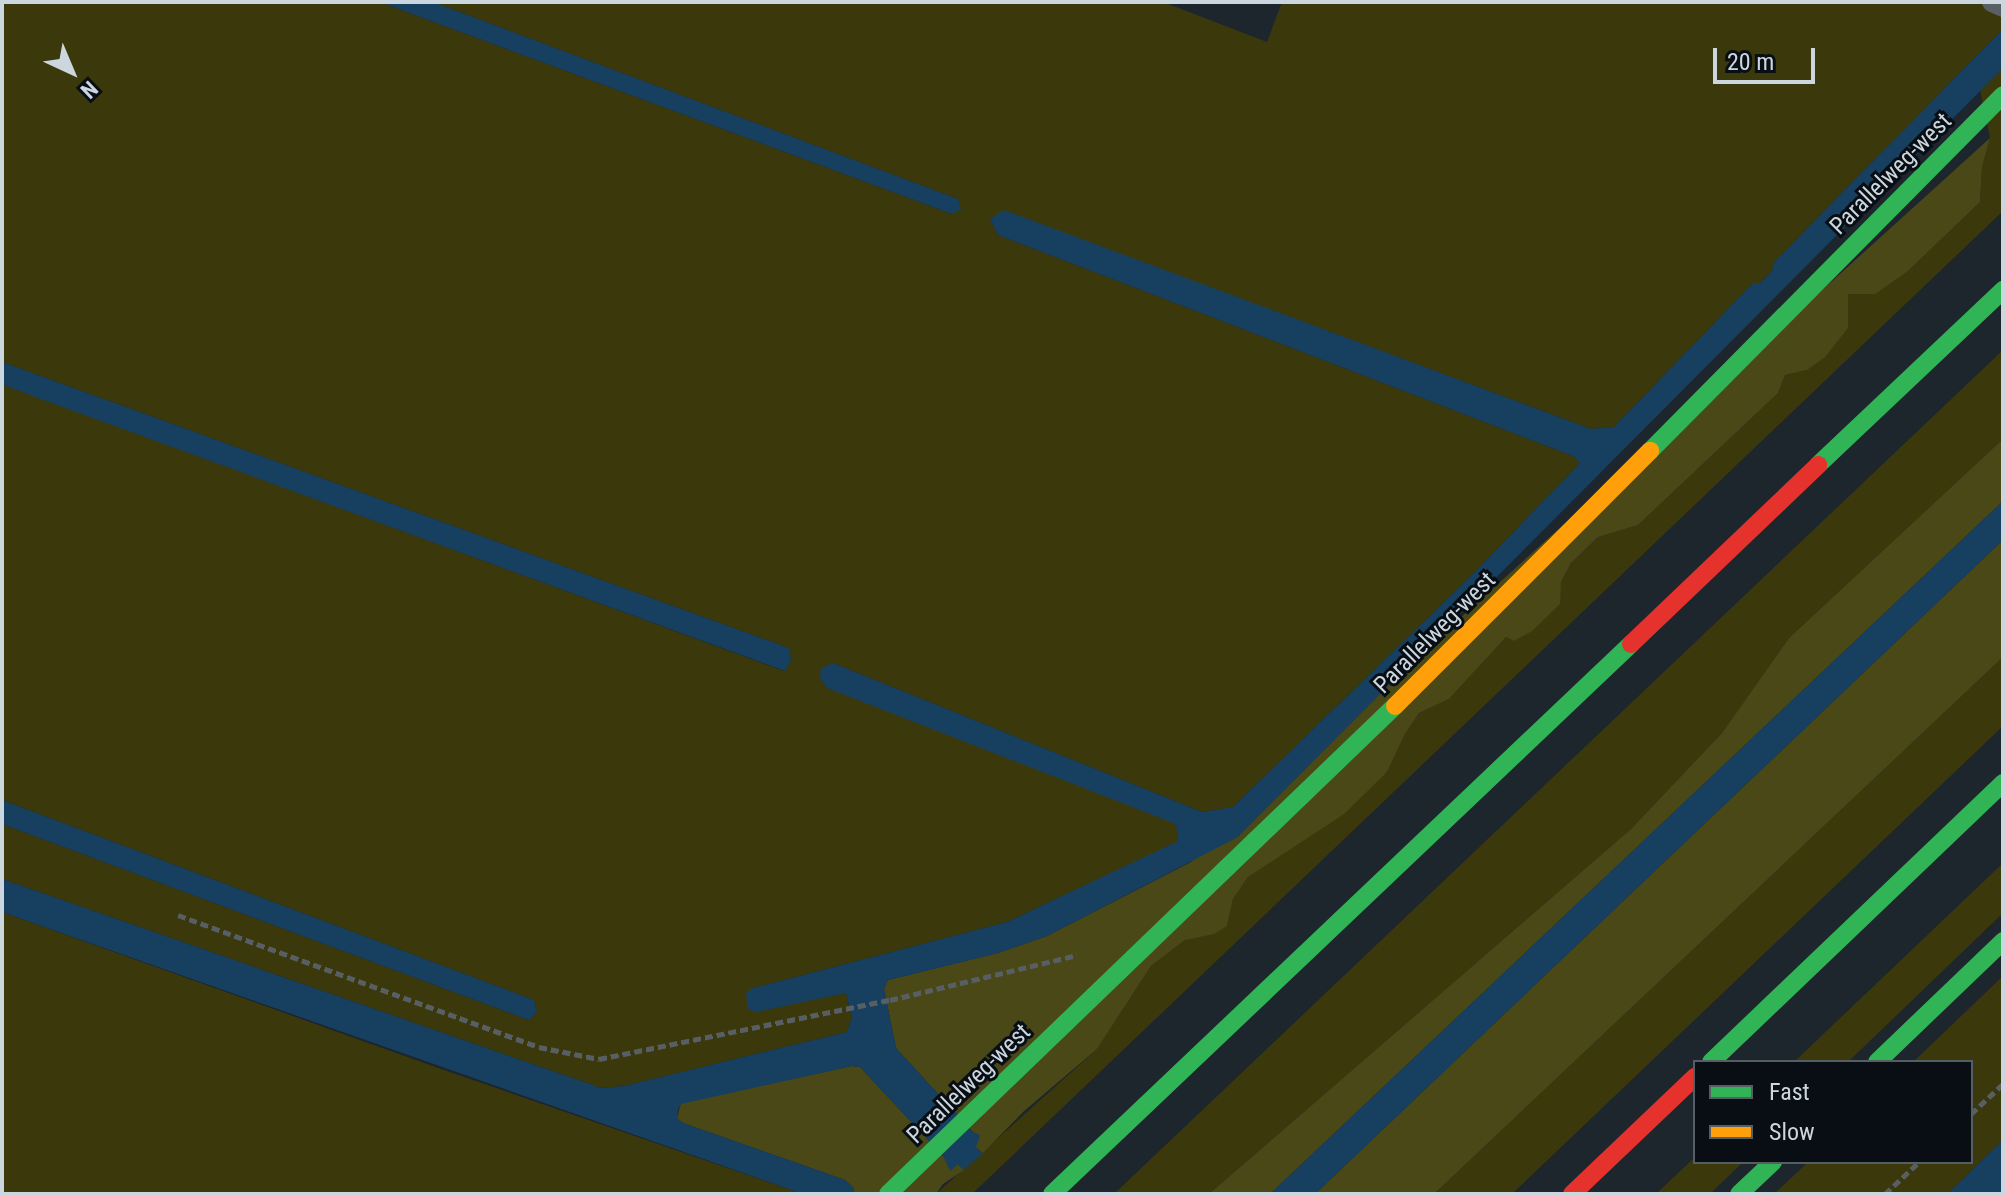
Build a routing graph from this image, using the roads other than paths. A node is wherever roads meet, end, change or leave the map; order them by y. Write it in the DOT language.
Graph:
graph roads {
  1 [pos="1992,2"];
  2 [pos="2003,7"];
  3 [pos="2003,95"];
  4 [pos="2003,290"];
  5 [pos="2003,783"];
  6 [pos="2003,941"];
  7 [pos="1713,1060"];
  8 [pos="1879,1060"];
  9 [pos="1693,1079"];
  10 [pos="1771,1164"];
  11 [pos="888,1194"];
  12 [pos="1052,1194"];
  13 [pos="1572,1194"];
  14 [pos="1739,1194"];
  1 -- 2 [label="lane"];
  3 -- 11 [label="main road, Parallelweg-west"];
  4 -- 12 [label="main road"];
  5 -- 7 [label="main road"];
  6 -- 8 [label="main road"];
  9 -- 13 [label="main road"];
  10 -- 14 [label="main road"];
}
